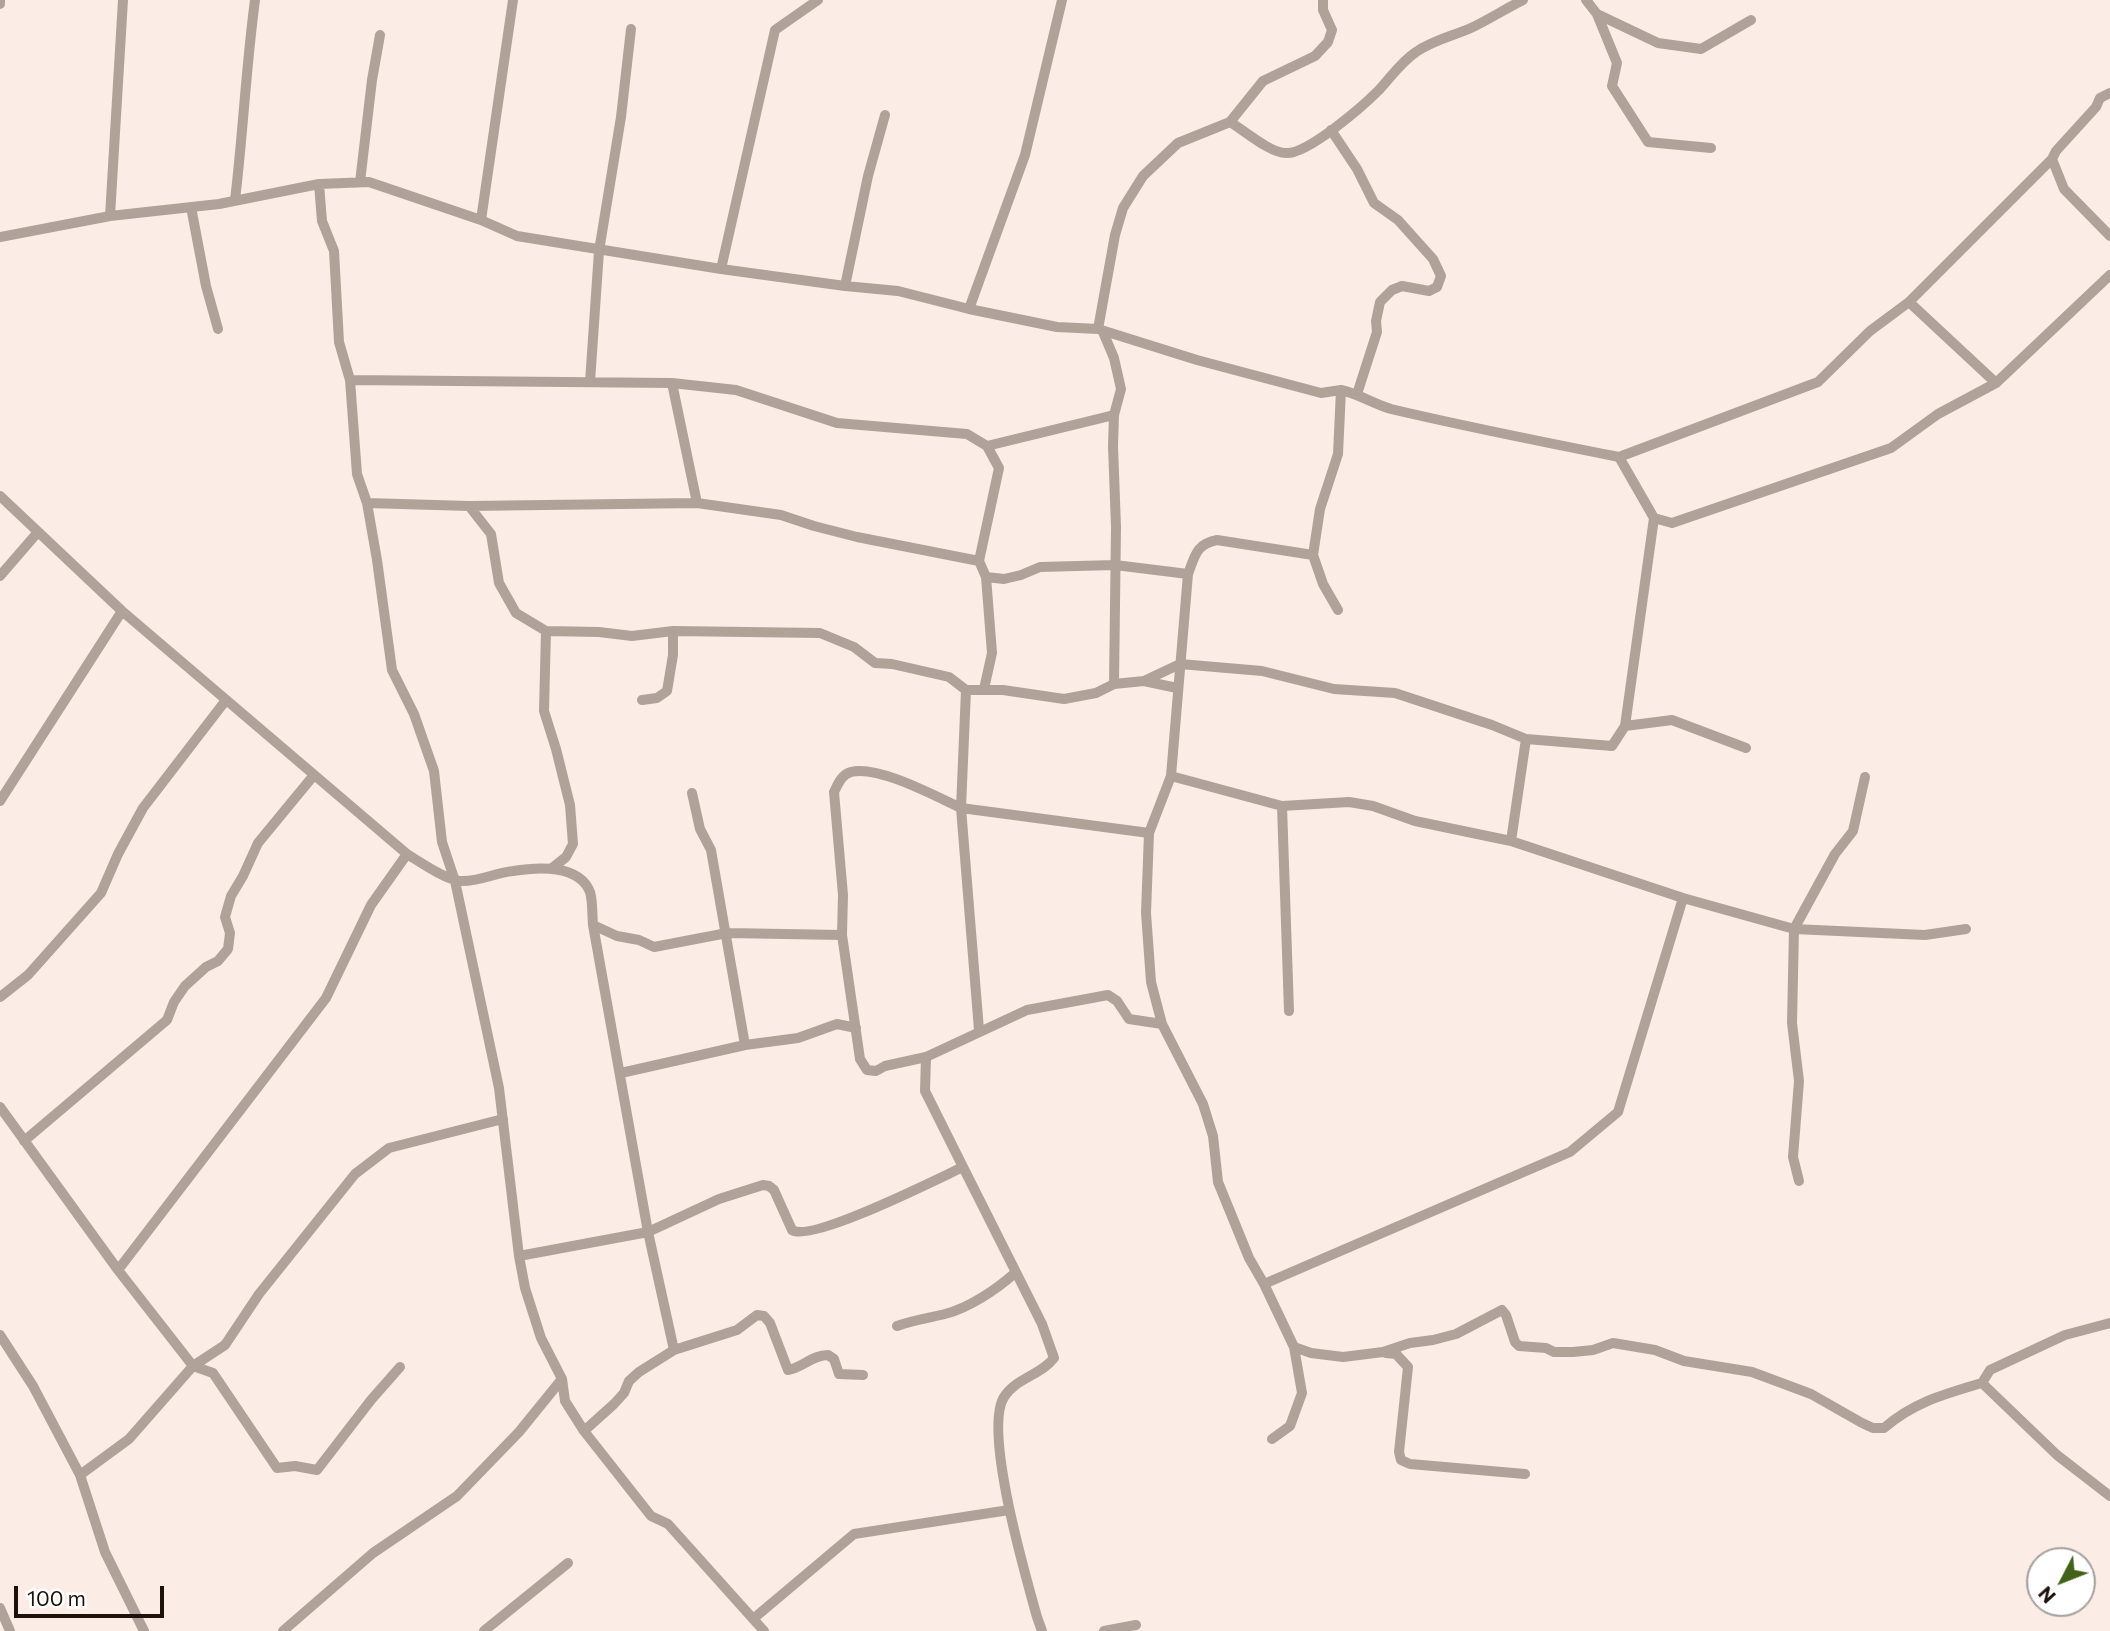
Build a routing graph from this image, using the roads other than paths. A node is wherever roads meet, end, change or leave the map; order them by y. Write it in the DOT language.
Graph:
graph roads {
  1 [pos="123,0"];
  2 [pos="255,0"];
  3 [pos="513,0"];
  4 [pos="818,0"];
  5 [pos="1062,0"];
  6 [pos="1323,0"];
  7 [pos="1523,0"];
  8 [pos="1586,0"];
  9 [pos="1597,14"];
  10 [pos="1751,20"];
  11 [pos="631,29"];
  12 [pos="380,35"];
  13 [pos="2110,93"];
  14 [pos="885,115"];
  15 [pos="1230,122"];
  16 [pos="1331,130"];
  17 [pos="1711,148"];
  18 [pos="2052,159"];
  19 [pos="360,182"];
  20 [pos="319,184"];
  21 [pos="235,200"];
  22 [pos="191,207"];
  23 [pos="110,216"];
  24 [pos="481,220"];
  25 [pos="2110,236"];
  26 [pos="0,237"];
  27 [pos="598,251"];
  28 [pos="721,269"];
  29 [pos="2110,275"];
  30 [pos="845,286"];
  31 [pos="1909,302"];
  32 [pos="969,309"];
  33 [pos="218,329"];
  34 [pos="1101,330"];
  35 [pos="350,380"];
  36 [pos="590,382"];
  37 [pos="672,383"];
  38 [pos="1996,383"];
  39 [pos="1341,390"];
  40 [pos="1357,394"];
  41 [pos="1114,415"];
  42 [pos="986,446"];
  43 [pos="1619,457"];
  44 [pos="0,496"];
  45 [pos="367,503"];
  46 [pos="697,503"];
  47 [pos="469,506"];
  48 [pos="1654,518"];
  49 [pos="38,531"];
  50 [pos="1313,555"];
  51 [pos="979,561"];
  52 [pos="1115,565"];
  53 [pos="1188,574"];
  54 [pos="0,576"];
  55 [pos="986,577"];
  56 [pos="1338,610"];
  57 [pos="122,611"];
  58 [pos="546,631"];
  59 [pos="673,631"];
  60 [pos="1180,664"];
  61 [pos="1144,681"];
  62 [pos="1114,684"];
  63 [pos="1177,688"];
  64 [pos="966,690"];
  65 [pos="984,690"];
  66 [pos="226,700"];
  67 [pos="642,700"];
  68 [pos="1625,726"];
  69 [pos="1526,739"];
  70 [pos="1746,748"];
  71 [pos="314,775"];
  72 [pos="1171,776"];
  73 [pos="1865,777"];
  74 [pos="692,793"];
  75 [pos="0,801"];
  76 [pos="1282,806"];
  77 [pos="961,808"];
  78 [pos="1149,833"];
  79 [pos="1511,841"];
  80 [pos="407,854"];
  81 [pos="551,869"];
  82 [pos="456,881"];
  83 [pos="1683,898"];
  84 [pos="593,925"];
  85 [pos="1794,929"];
  86 [pos="1966,929"];
  87 [pos="727,933"];
  88 [pos="842,935"];
  89 [pos="0,997"];
  90 [pos="1289,1011"];
  91 [pos="1162,1024"];
  92 [pos="856,1028"];
  93 [pos="979,1030"];
  94 [pos="745,1045"];
  95 [pos="926,1057"];
  96 [pos="621,1073"];
  97 [pos="0,1107"];
  98 [pos="503,1119"];
  99 [pos="24,1141"];
  100 [pos="963,1167"];
  101 [pos="1799,1181"];
  102 [pos="648,1231"];
  103 [pos="519,1256"];
  104 [pos="118,1270"];
  105 [pos="1015,1273"];
  106 [pos="1264,1284"];
  107 [pos="2110,1324"];
  108 [pos="897,1326"];
  109 [pos="0,1335"];
  110 [pos="1294,1347"];
  111 [pos="674,1350"];
  112 [pos="1383,1352"];
  113 [pos="194,1366"];
  114 [pos="400,1367"];
  115 [pos="863,1375"];
  116 [pos="562,1379"];
  117 [pos="1982,1383"];
  118 [pos="584,1431"];
  119 [pos="1272,1439"];
  120 [pos="1525,1474"];
  121 [pos="80,1475"];
  122 [pos="2110,1496"];
  123 [pos="1009,1510"];
  124 [pos="568,1563"];
  125 [pos="0,1608"];
  126 [pos="753,1619"];
  127 [pos="1136,1625"];
  128 [pos="10,1631"];
  129 [pos="144,1631"];
  130 [pos="283,1631"];
  131 [pos="484,1631"];
  132 [pos="764,1631"];
  133 [pos="1042,1631"];
  134 [pos="1104,1631"];
  1 -- 23 [label="street"];
  2 -- 21 [label="street"];
  3 -- 24 [label="street"];
  4 -- 28 [label="street"];
  5 -- 32 [label="street"];
  6 -- 15 [label="street"];
  7 -- 16 [label="street"];
  8 -- 9 [label="street"];
  9 -- 10 [label="street"];
  9 -- 17 [label="street"];
  11 -- 27 [label="street"];
  12 -- 19 [label="street"];
  13 -- 18 [label="street"];
  14 -- 30 [label="street"];
  15 -- 16 [label="street"];
  15 -- 34 [label="street"];
  16 -- 40 [label="street"];
  18 -- 25 [label="street"];
  18 -- 31 [label="street"];
  19 -- 20 [label="street"];
  19 -- 24 [label="street"];
  20 -- 21 [label="street"];
  20 -- 35 [label="street"];
  21 -- 22 [label="street"];
  22 -- 23 [label="street"];
  22 -- 33 [label="street"];
  23 -- 26 [label="street"];
  24 -- 27 [label="street"];
  27 -- 28 [label="street"];
  27 -- 36 [label="street"];
  28 -- 30 [label="street"];
  29 -- 38 [label="street"];
  30 -- 32 [label="street"];
  31 -- 38 [label="street"];
  31 -- 43 [label="street"];
  32 -- 34 [label="street"];
  34 -- 39 [label="street"];
  34 -- 41 [label="street"];
  35 -- 36 [label="street"];
  35 -- 45 [label="street"];
  36 -- 37 [label="street"];
  37 -- 42 [label="street"];
  37 -- 46 [label="street"];
  38 -- 48 [label="street"];
  39 -- 40 [label="street"];
  39 -- 50 [label="street"];
  40 -- 43 [label="street"];
  41 -- 42 [label="street"];
  41 -- 52 [label="street"];
  42 -- 51 [label="street"];
  43 -- 48 [label="street"];
  44 -- 49 [label="street"];
  45 -- 47 [label="street"];
  45 -- 82 [label="street"];
  46 -- 47 [label="street"];
  46 -- 51 [label="street"];
  47 -- 58 [label="street"];
  48 -- 68 [label="street"];
  49 -- 54 [label="street"];
  49 -- 57 [label="street"];
  50 -- 53 [label="street"];
  50 -- 56 [label="street"];
  51 -- 55 [label="street"];
  52 -- 53 [label="street"];
  52 -- 55 [label="street"];
  52 -- 62 [label="street"];
  53 -- 60 [label="street"];
  55 -- 65 [label="street"];
  57 -- 66 [label="street"];
  57 -- 75 [label="street"];
  58 -- 59 [label="street"];
  58 -- 81 [label="street"];
  59 -- 64 [label="street"];
  59 -- 67 [label="street"];
  60 -- 61 [label="street"];
  60 -- 63 [label="street"];
  60 -- 69 [label="street"];
  61 -- 62 [label="street"];
  61 -- 63 [label="street"];
  62 -- 65 [label="street"];
  63 -- 72 [label="street"];
  64 -- 65 [label="street"];
  64 -- 77 [label="street"];
  66 -- 71 [label="street"];
  66 -- 89 [label="street"];
  68 -- 69 [label="street"];
  68 -- 70 [label="street"];
  69 -- 79 [label="street"];
  71 -- 80 [label="street"];
  71 -- 99 [label="street"];
  72 -- 76 [label="street"];
  72 -- 78 [label="street"];
  73 -- 85 [label="street"];
  74 -- 87 [label="street"];
  76 -- 79 [label="street"];
  76 -- 90 [label="street"];
  77 -- 78 [label="street"];
  77 -- 88 [label="street"];
  77 -- 93 [label="street"];
  78 -- 91 [label="street"];
  79 -- 83 [label="street"];
  80 -- 82 [label="street"];
  80 -- 104 [label="street"];
  81 -- 82 [label="street"];
  81 -- 84 [label="street"];
  82 -- 98 [label="street"];
  83 -- 85 [label="street"];
  83 -- 106 [label="street"];
  84 -- 87 [label="street"];
  84 -- 96 [label="street"];
  85 -- 86 [label="street"];
  85 -- 101 [label="street"];
  87 -- 88 [label="street"];
  87 -- 94 [label="street"];
  88 -- 92 [label="street"];
  91 -- 93 [label="street"];
  91 -- 106 [label="street"];
  92 -- 94 [label="street"];
  92 -- 95 [label="street"];
  93 -- 95 [label="street"];
  94 -- 96 [label="street"];
  95 -- 100 [label="street"];
  96 -- 102 [label="street"];
  97 -- 99 [label="street"];
  98 -- 103 [label="street"];
  98 -- 113 [label="street"];
  99 -- 104 [label="street"];
  100 -- 102 [label="street"];
  100 -- 105 [label="street"];
  102 -- 103 [label="street"];
  102 -- 111 [label="street"];
  103 -- 116 [label="street"];
  104 -- 113 [label="street"];
  105 -- 108 [label="street"];
  105 -- 123 [label="street"];
  106 -- 110 [label="street"];
  107 -- 117 [label="street"];
  109 -- 121 [label="street"];
  110 -- 112 [label="street"];
  110 -- 119 [label="street"];
  111 -- 115 [label="street"];
  111 -- 118 [label="street"];
  112 -- 117 [label="street"];
  112 -- 120 [label="street"];
  113 -- 114 [label="street"];
  113 -- 121 [label="street"];
  116 -- 118 [label="street"];
  116 -- 130 [label="street"];
  117 -- 122 [label="street"];
  118 -- 126 [label="street"];
  121 -- 129 [label="street"];
  123 -- 126 [label="street"];
  123 -- 133 [label="street"];
  124 -- 131 [label="street"];
  125 -- 128 [label="street"];
  126 -- 132 [label="street"];
  127 -- 134 [label="street"];
}
